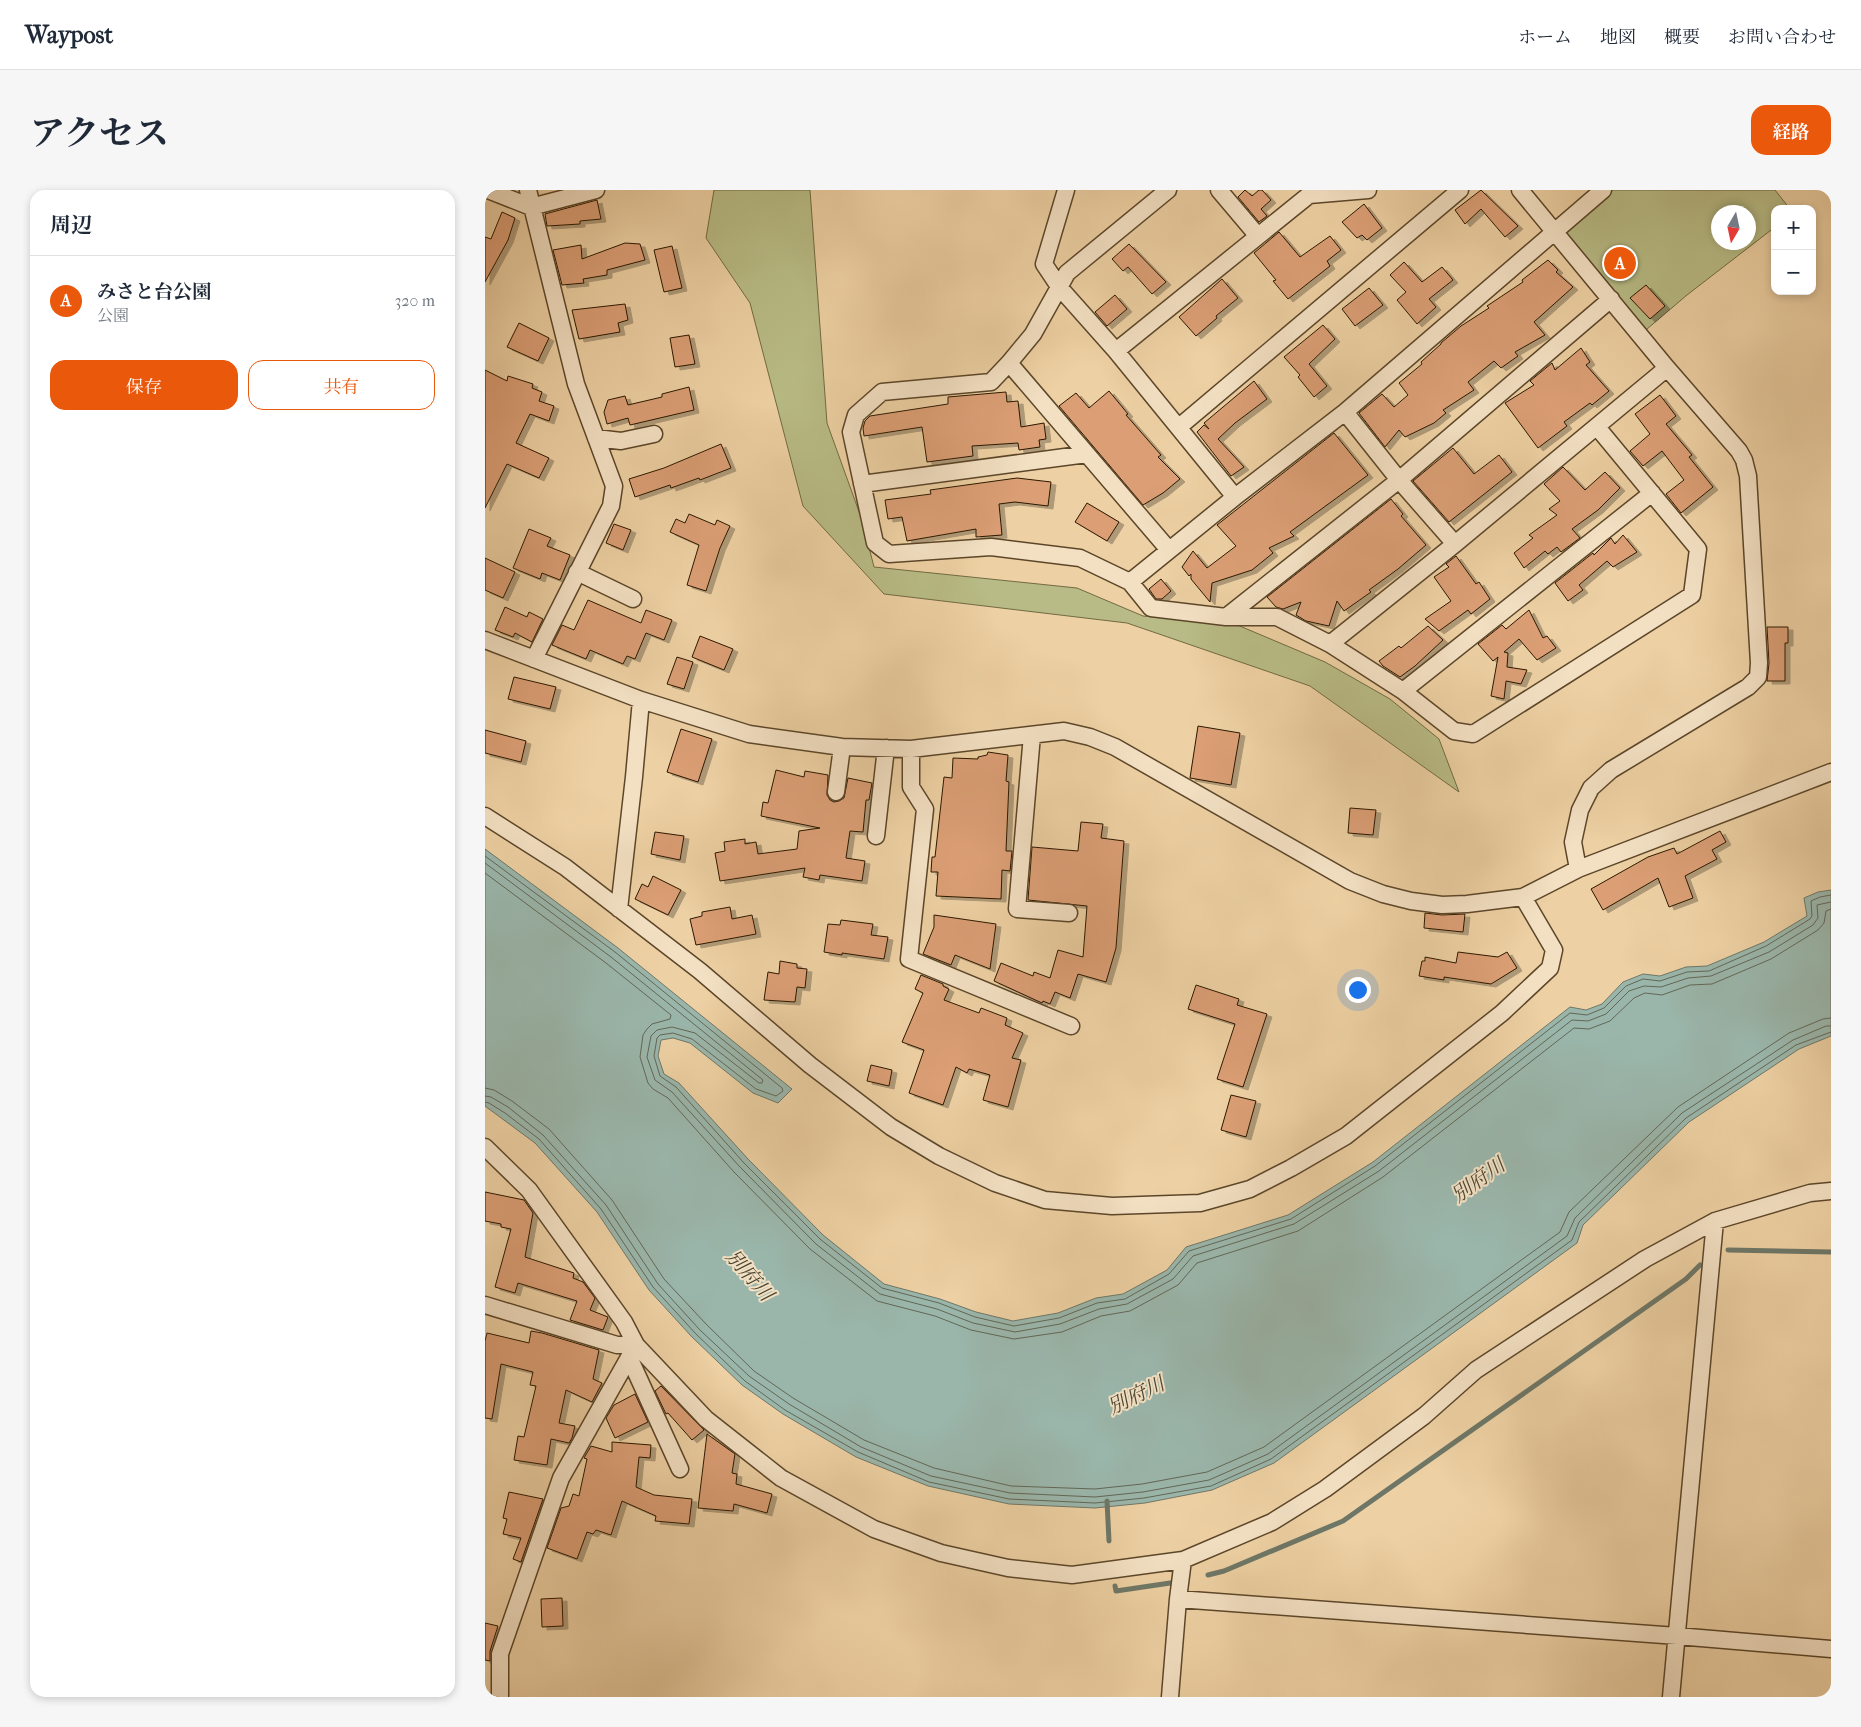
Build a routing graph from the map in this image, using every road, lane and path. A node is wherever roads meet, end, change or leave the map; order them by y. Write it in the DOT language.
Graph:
graph roads {
  1 [pos="488,190"];
  2 [pos="528,190"];
  3 [pos="596,190"];
  4 [pos="1066,190"];
  5 [pos="1168,190"];
  6 [pos="1219,190"];
  7 [pos="1368,190"];
  8 [pos="1460,190"];
  9 [pos="1521,190"];
  10 [pos="1603,190"];
  11 [pos="531,207"];
  12 [pos="1554,231"];
  13 [pos="1257,236"];
  14 [pos="1060,288"];
  15 [pos="1611,299"];
  16 [pos="1116,351"];
  17 [pos="1009,363"];
  18 [pos="1667,368"];
  19 [pos="1345,412"];
  20 [pos="1179,427"];
  21 [pos="1597,427"];
  22 [pos="655,434"];
  23 [pos="596,438"];
  24 [pos="1087,454"];
  25 [pos="1399,480"];
  26 [pos="862,484"];
  27 [pos="1652,494"];
  28 [pos="1235,497"];
  29 [pos="1455,544"];
  30 [pos="1169,550"];
  31 [pos="577,572"];
  32 [pos="1130,582"];
  33 [pos="633,599"];
  34 [pos="1226,617"];
  35 [pos="485,640"];
  36 [pos="1330,644"];
  37 [pos="534,659"];
  38 [pos="1403,691"];
  39 [pos="641,700"];
  40 [pos="1032,735"];
  41 [pos="842,747"];
  42 [pos="885,748"];
  43 [pos="911,749"];
  44 [pos="1831,772"];
  45 [pos="835,792"];
  46 [pos="485,816"];
  47 [pos="876,836"];
  48 [pos="1578,869"];
  49 [pos="1523,897"];
  50 [pos="619,909"];
  51 [pos="1069,914"];
  52 [pos="1071,1026"];
  53 [pos="485,1148"];
  54 [pos="1831,1191"];
  55 [pos="1715,1220"];
  56 [pos="485,1305"];
  57 [pos="633,1351"];
  58 [pos="680,1468"];
  59 [pos="1183,1560"];
  60 [pos="1178,1599"];
  61 [pos="1677,1636"];
  62 [pos="1831,1650"];
  63 [pos="500,1697"];
  64 [pos="1170,1697"];
  65 [pos="1671,1697"];
  1 -- 11 [label="street"];
  2 -- 11 [label="street"];
  3 -- 11 [label="street"];
  4 -- 14 [label="street"];
  5 -- 14 [label="street"];
  6 -- 13 [label="street"];
  7 -- 13 [label="street"];
  8 -- 20 [label="street"];
  9 -- 12 [label="street"];
  10 -- 12 [label="street"];
  11 -- 23 [label="street"];
  12 -- 15 [label="street"];
  12 -- 19 [label="street"];
  13 -- 16 [label="street"];
  14 -- 16 [label="street"];
  14 -- 17 [label="street"];
  15 -- 18 [label="street"];
  15 -- 25 [label="street"];
  16 -- 20 [label="street"];
  17 -- 24 [label="street"];
  17 -- 26 [label="street"];
  18 -- 21 [label="street"];
  18 -- 48 [label="street"];
  19 -- 25 [label="street"];
  19 -- 28 [label="street"];
  20 -- 28 [label="street"];
  21 -- 27 [label="street"];
  21 -- 29 [label="street"];
  22 -- 23 [label="street"];
  23 -- 31 [label="street"];
  24 -- 26 [label="street"];
  24 -- 30 [label="street"];
  25 -- 29 [label="street"];
  25 -- 34 [label="street"];
  26 -- 32 [label="street"];
  27 -- 38 [label="street"];
  27 -- 38 [label="street"];
  28 -- 30 [label="street"];
  29 -- 36 [label="street"];
  30 -- 32 [label="street"];
  31 -- 33 [label="street"];
  31 -- 37 [label="street"];
  32 -- 34 [label="street"];
  34 -- 36 [label="street"];
  35 -- 37 [label="street"];
  36 -- 38 [label="street"];
  37 -- 39 [label="street"];
  39 -- 41 [label="street"];
  39 -- 50 [label="street"];
  40 -- 43 [label="street"];
  40 -- 49 [label="street"];
  40 -- 51 [label="street"];
  41 -- 42 [label="street"];
  41 -- 45 [label="street"];
  42 -- 43 [label="street"];
  42 -- 47 [label="street"];
  43 -- 52 [label="street"];
  44 -- 48 [label="street"];
  46 -- 50 [label="street"];
  48 -- 49 [label="street"];
  49 -- 50 [label="street"];
  53 -- 57 [label="street"];
  54 -- 55 [label="street"];
  55 -- 59 [label="street"];
  55 -- 61 [label="street"];
  56 -- 57 [label="street"];
  57 -- 58 [label="street"];
  57 -- 59 [label="street"];
  57 -- 63 [label="street"];
  59 -- 60 [label="street"];
  60 -- 61 [label="street"];
  60 -- 64 [label="street"];
  61 -- 62 [label="street"];
  61 -- 65 [label="street"];
}
